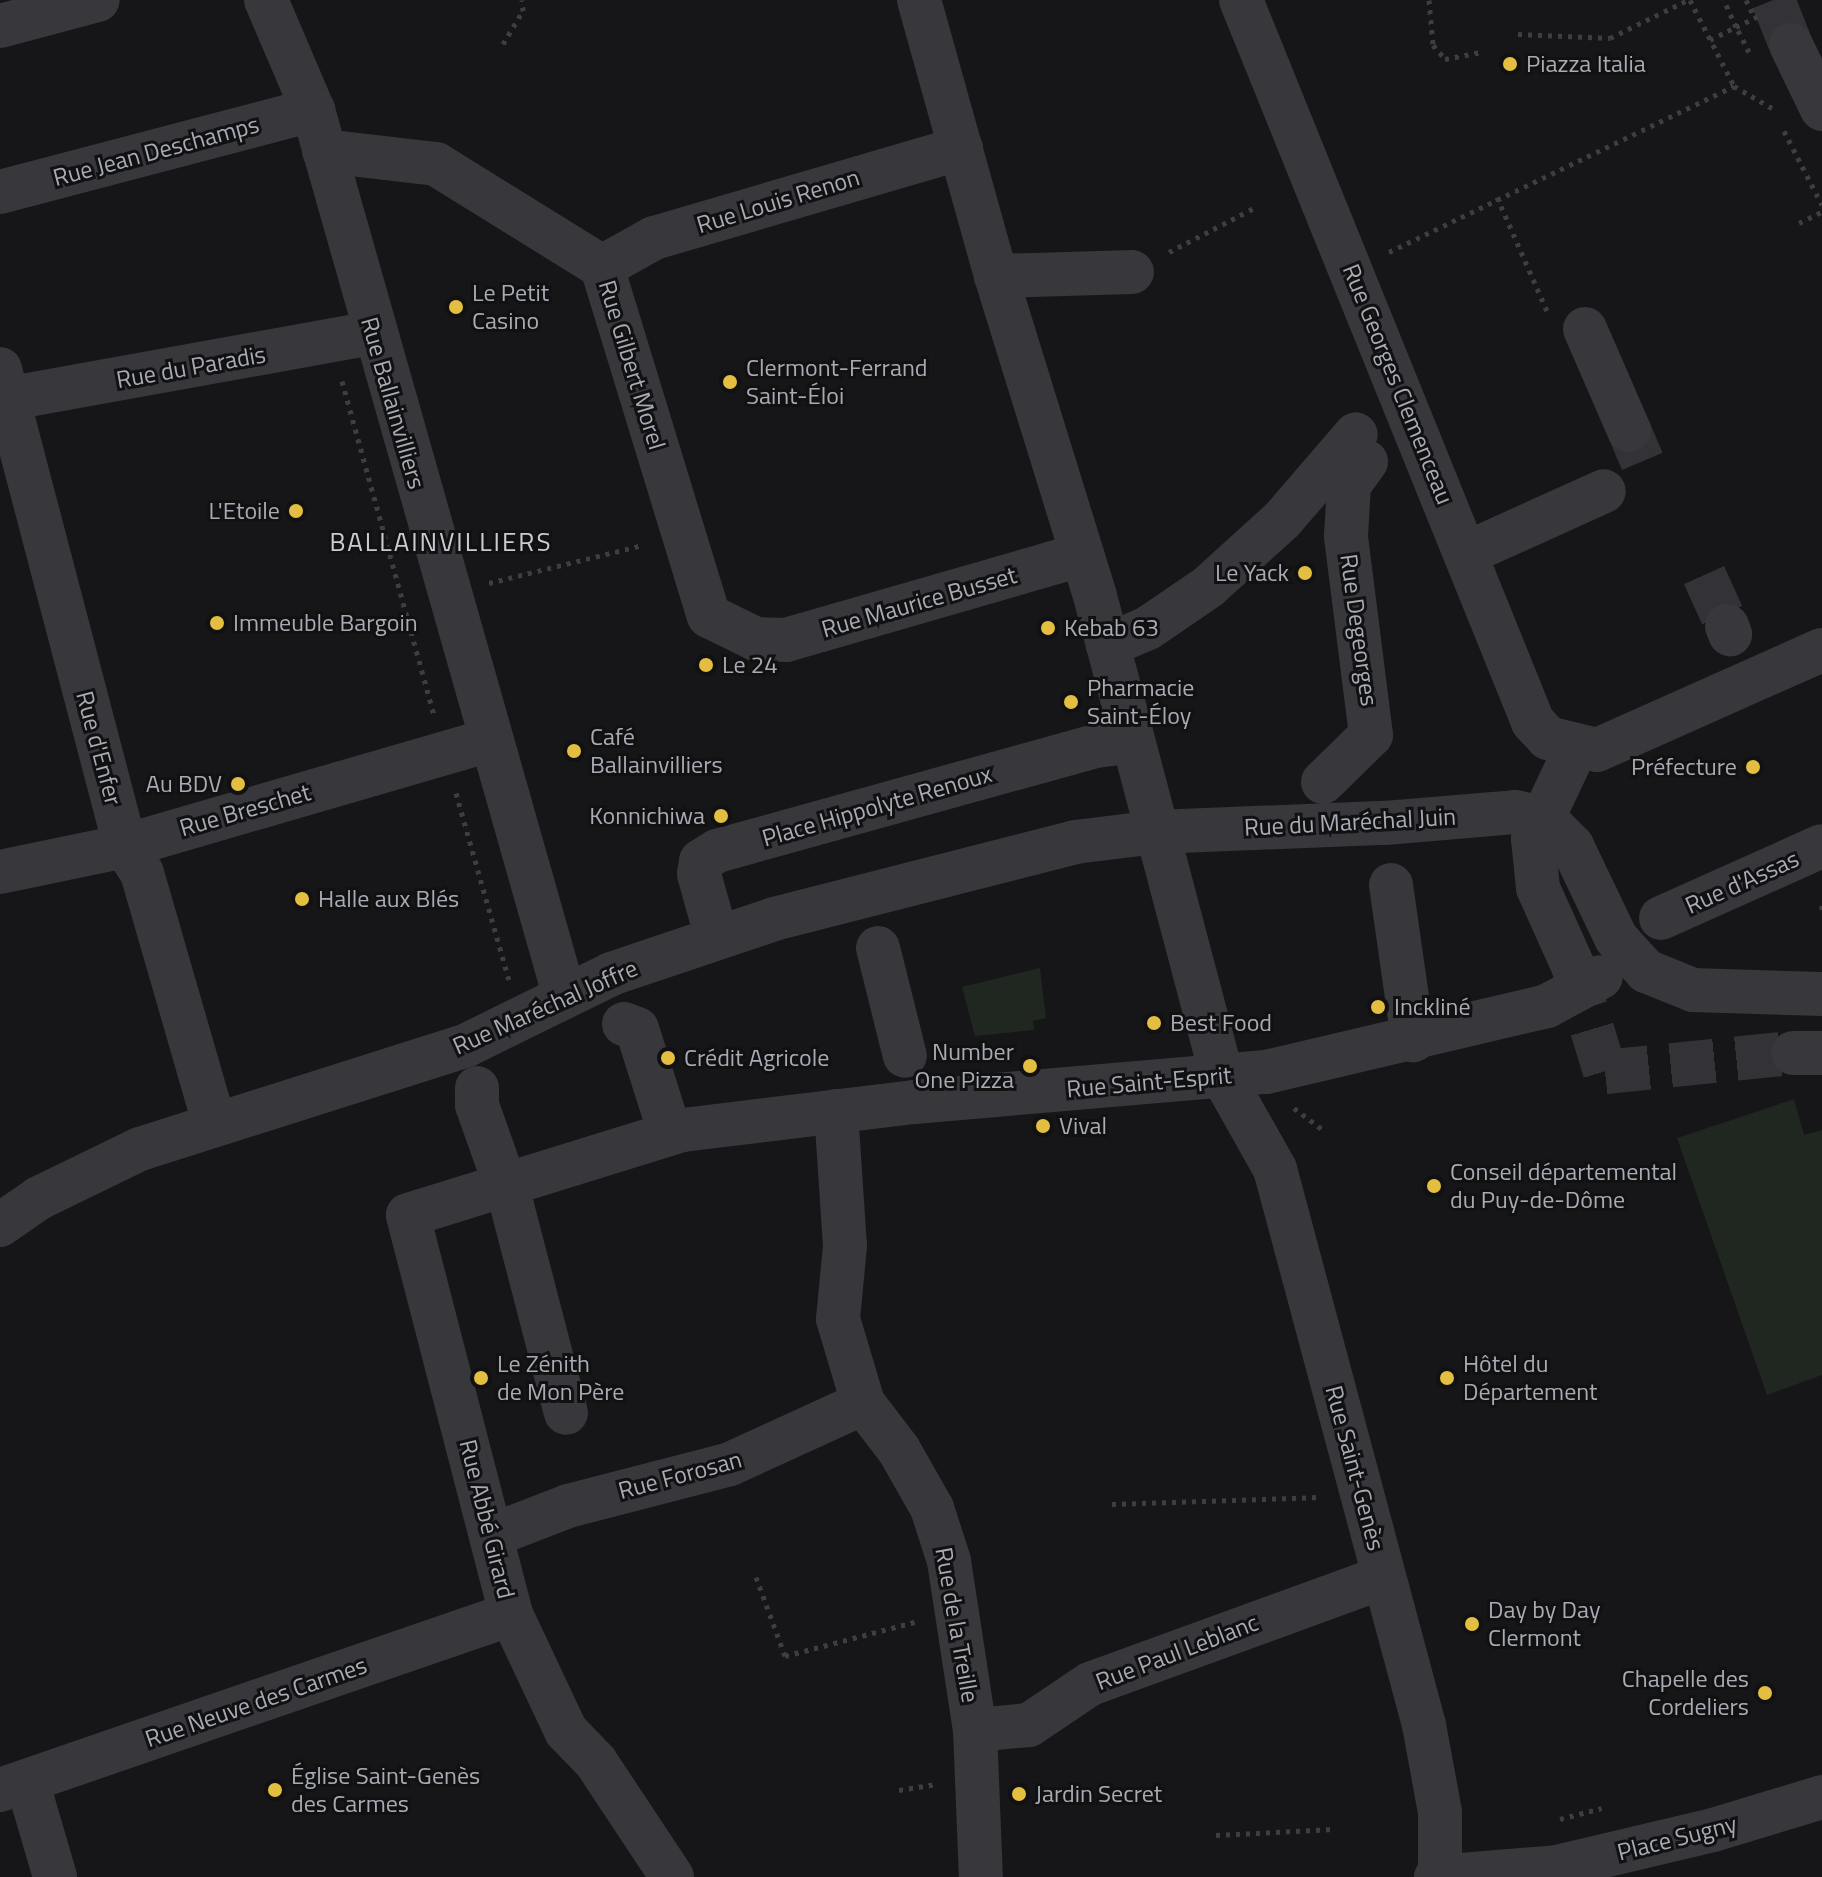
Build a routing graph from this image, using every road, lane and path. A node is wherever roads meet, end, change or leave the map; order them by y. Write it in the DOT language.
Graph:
graph roads {
  1 [pos="98,0"];
  2 [pos="266,0"];
  3 [pos="522,0"];
  4 [pos="919,0"];
  5 [pos="1241,0"];
  6 [pos="1429,0"];
  7 [pos="1689,0"];
  8 [pos="1724,0"];
  9 [pos="1746,0"];
  10 [pos="0,26"];
  11 [pos="1736,27"];
  12 [pos="1518,34"];
  13 [pos="1710,40"];
  14 [pos="503,44"];
  15 [pos="1745,44"];
  16 [pos="1791,45"];
  17 [pos="1481,52"];
  18 [pos="1734,86"];
  19 [pos="1822,109"];
  20 [pos="318,130"];
  21 [pos="961,148"];
  22 [pos="0,192"];
  23 [pos="1497,197"];
  24 [pos="1822,205"];
  25 [pos="1256,207"];
  26 [pos="1822,212"];
  27 [pos="1799,223"];
  28 [pos="1388,252"];
  29 [pos="602,267"];
  30 [pos="1132,272"];
  31 [pos="996,276"];
  32 [pos="1569,327"];
  33 [pos="374,333"];
  34 [pos="331,341"];
  35 [pos="3,389"];
  36 [pos="1629,430"];
  37 [pos="1604,491"];
  38 [pos="683,535"];
  39 [pos="1467,553"];
  40 [pos="1080,555"];
  41 [pos="447,595"];
  42 [pos="756,639"];
  43 [pos="1108,645"];
  44 [pos="1822,650"];
  45 [pos="489,740"];
  46 [pos="1131,742"];
  47 [pos="1577,746"];
  48 [pos="444,751"];
  49 [pos="1323,782"];
  50 [pos="1544,818"];
  51 [pos="1156,832"];
  52 [pos="125,846"];
  53 [pos="1822,846"];
  54 [pos="0,872"];
  55 [pos="1391,885"];
  56 [pos="1661,918"];
  57 [pos="716,935"];
  58 [pos="878,948"];
  59 [pos="1600,965"];
  60 [pos="564,994"];
  61 [pos="1822,994"];
  62 [pos="518,1020"];
  63 [pos="624,1024"];
  64 [pos="1413,1040"];
  65 [pos="1222,1075"];
  66 [pos="911,1081"];
  67 [pos="477,1088"];
  68 [pos="836,1111"];
  69 [pos="214,1122"];
  70 [pos="677,1132"];
  71 [pos="503,1189"];
  72 [pos="0,1225"];
  73 [pos="863,1403"];
  74 [pos="566,1413"];
  75 [pos="1362,1496"];
  76 [pos="1112,1504"];
  77 [pos="493,1535"];
  78 [pos="756,1577"];
  79 [pos="1384,1577"];
  80 [pos="955,1611"];
  81 [pos="511,1614"];
  82 [pos="975,1730"];
  83 [pos="948,1782"];
  84 [pos="14,1786"];
  85 [pos="899,1790"];
  86 [pos="1822,1797"];
  87 [pos="1334,1829"];
  88 [pos="1216,1835"];
  89 [pos="1549,1872"];
  90 [pos="1438,1876"];
  91 [pos="55,1877"];
  92 [pos="672,1877"];
  93 [pos="981,1877"];
  1 -- 10 [label="street"];
  2 -- 20 [label="street, Rue Ballainvilliers"];
  3 -- 14 [label="path"];
  4 -- 21 [label="street, Rue Saint-Genès"];
  5 -- 39 [label="street, Rue Georges Clemenceau"];
  6 -- 17 [label="path"];
  7 -- 12 [label="path"];
  7 -- 13 [label="path"];
  8 -- 11 [label="path"];
  9 -- 11 [label="path"];
  11 -- 13 [label="path"];
  11 -- 15 [label="path"];
  13 -- 18 [label="path"];
  16 -- 19 [label="street"];
  18 -- 23 [label="path"];
  18 -- 24 [label="path"];
  20 -- 22 [label="street, Rue Jean Deschamps"];
  20 -- 29 [label="street, Rue Gilbert Morel"];
  20 -- 33 [label="street, Rue Ballainvilliers"];
  21 -- 29 [label="street, Rue Louis Renon"];
  21 -- 31 [label="street, Rue Saint-Genès"];
  23 -- 28 [label="path"];
  23 -- 32 [label="path"];
  25 -- 30 [label="path"];
  26 -- 27 [label="path"];
  29 -- 38 [label="street, Rue Gilbert Morel"];
  30 -- 31 [label="street"];
  31 -- 40 [label="street, Rue Saint-Genès"];
  32 -- 36 [label="street"];
  33 -- 34 [label="street, Rue du Paradis"];
  33 -- 41 [label="street, Rue Ballainvilliers"];
  34 -- 35 [label="street, Rue du Paradis"];
  34 -- 48 [label="path"];
  35 -- 52 [label="street, Rue d'Enfer"];
  37 -- 39 [label="street"];
  38 -- 41 [label="path"];
  38 -- 42 [label="street, Rue Gilbert Morel"];
  39 -- 47 [label="street, Rue Georges Clemenceau"];
  40 -- 42 [label="street, Rue Maurice Busset"];
  40 -- 43 [label="street, Rue Saint-Genès"];
  41 -- 45 [label="street, Rue Ballainvilliers"];
  43 -- 46 [label="street, Rue Saint-Genès"];
  43 -- 49 [label="street, Rue Degeorges"];
  44 -- 47 [label="street"];
  45 -- 48 [label="street, Rue Breschet"];
  45 -- 60 [label="street, Rue Ballainvilliers"];
  46 -- 51 [label="street, Rue Saint-Genès"];
  46 -- 57 [label="street, Place Hippolyte Renoux"];
  47 -- 50 [label="street"];
  48 -- 52 [label="street, Rue Breschet"];
  48 -- 62 [label="path"];
  50 -- 51 [label="street, Rue du Maréchal Juin"];
  50 -- 59 [label="street"];
  51 -- 57 [label="street, Rue Maréchal Joffre"];
  51 -- 65 [label="street, Rue Saint-Genès"];
  52 -- 54 [label="street, Rue Breschet"];
  52 -- 69 [label="street, Rue d'Enfer"];
  53 -- 56 [label="street, Rue d'Assas"];
  55 -- 64 [label="street"];
  57 -- 60 [label="street, Rue Maréchal Joffre"];
  58 -- 66 [label="street"];
  59 -- 61 [label="street"];
  59 -- 64 [label="street, Rue Saint-Esprit"];
  60 -- 62 [label="street, Rue Maréchal Joffre"];
  62 -- 69 [label="street, Rue Maréchal Joffre"];
  63 -- 70 [label="street"];
  64 -- 65 [label="street, Rue Saint-Esprit"];
  65 -- 66 [label="street, Rue Saint-Esprit"];
  65 -- 75 [label="street, Rue Saint-Genès"];
  66 -- 68 [label="street, Rue Saint-Esprit"];
  67 -- 71 [label="street"];
  68 -- 70 [label="street, Rue Saint-Esprit"];
  68 -- 73 [label="street, Rue de la Treille"];
  69 -- 72 [label="street, Rue Maréchal Joffre"];
  70 -- 71 [label="street, Rue Saint-Esprit"];
  71 -- 74 [label="street"];
  71 -- 77 [label="street, Rue Abbé Girard"];
  73 -- 77 [label="street, Rue Forosan"];
  73 -- 80 [label="street, Rue de la Treille"];
  75 -- 76 [label="path"];
  75 -- 79 [label="street, Rue Saint-Genès"];
  77 -- 81 [label="street, Rue Abbé Girard"];
  78 -- 80 [label="path"];
  79 -- 82 [label="street, Rue Paul Leblanc"];
  79 -- 90 [label="street, Rue Saint-Genès"];
  80 -- 82 [label="street, Rue de la Treille"];
  81 -- 84 [label="street, Rue Neuve des Carmes"];
  81 -- 92 [label="street, Rue Abbé Girard"];
  82 -- 93 [label="street, Rue de la Treille"];
  83 -- 85 [label="path"];
  84 -- 91 [label="street"];
  86 -- 89 [label="street, Place Sugny"];
  87 -- 88 [label="path"];
  89 -- 90 [label="street, Place Sugny"];
}
